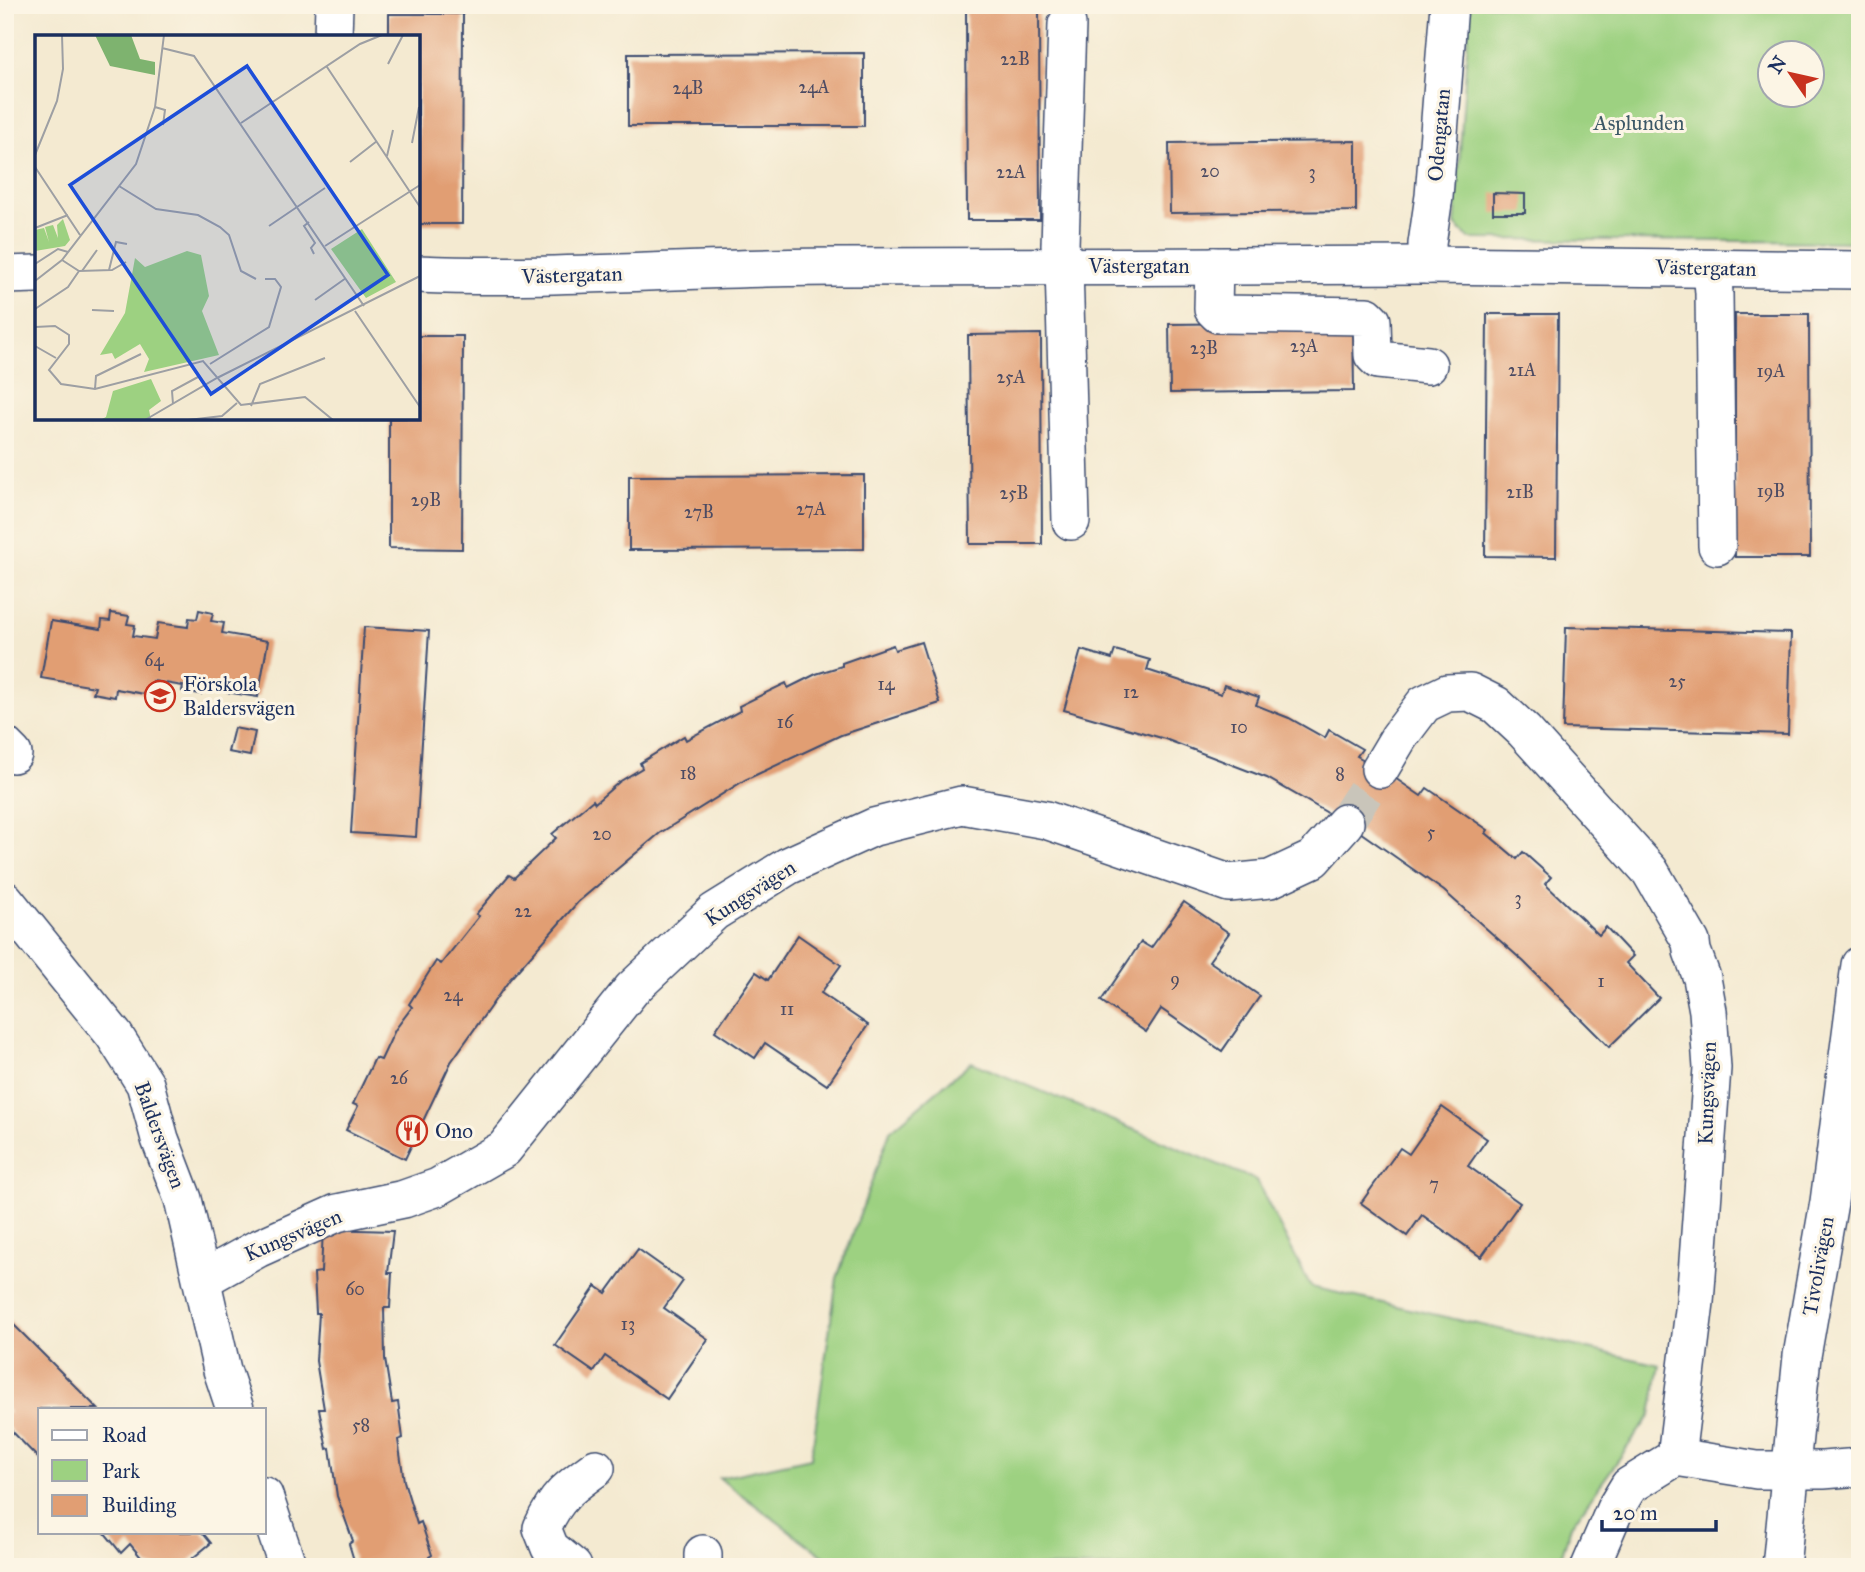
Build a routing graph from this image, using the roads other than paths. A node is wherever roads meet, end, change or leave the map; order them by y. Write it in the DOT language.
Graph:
graph roads {
  1 [pos="334,5"];
  2 [pos="1449,5"];
  3 [pos="1067,24"];
  4 [pos="334,35"];
  5 [pos="1428,265"];
  6 [pos="1064,266"];
  7 [pos="1214,266"];
  8 [pos="1712,269"];
  9 [pos="1860,270"];
  10 [pos="35,274"];
  11 [pos="5,275"];
  12 [pos="420,275"];
  13 [pos="1428,365"];
  14 [pos="1071,521"];
  15 [pos="1717,547"];
  16 [pos="1380,769"];
  17 [pos="1345,823"];
  18 [pos="5,900"];
  19 [pos="1860,965"];
  20 [pos="203,1279"];
  21 [pos="235,1408"];
  22 [pos="1676,1457"];
  23 [pos="596,1468"];
  24 [pos="1860,1468"];
  25 [pos="1789,1470"];
  26 [pos="266,1502"];
  27 [pos="288,1567"];
  28 [pos="573,1567"];
  29 [pos="1590,1567"];
  30 [pos="1781,1567"];
  1 -- 4 [label="street"];
  2 -- 5 [label="street, Odengatan"];
  3 -- 6 [label="street"];
  5 -- 7 [label="street, Västergatan"];
  5 -- 8 [label="street, Västergatan"];
  6 -- 7 [label="street, Västergatan"];
  6 -- 12 [label="street, Västergatan"];
  6 -- 14 [label="street"];
  7 -- 13 [label="street"];
  8 -- 9 [label="street, Västergatan"];
  8 -- 15 [label="street"];
  10 -- 11 [label="street"];
  16 -- 22 [label="street, Kungsvägen"];
  17 -- 20 [label="street, Kungsvägen"];
  18 -- 20 [label="street, Baldersvägen"];
  19 -- 25 [label="street, Tivolivägen"];
  20 -- 21 [label="street, Baldersvägen"];
  22 -- 25 [label="street"];
  22 -- 29 [label="street"];
  23 -- 28 [label="street"];
  24 -- 25 [label="street"];
  25 -- 30 [label="street, Tivolivägen"];
  26 -- 27 [label="street"];
}
